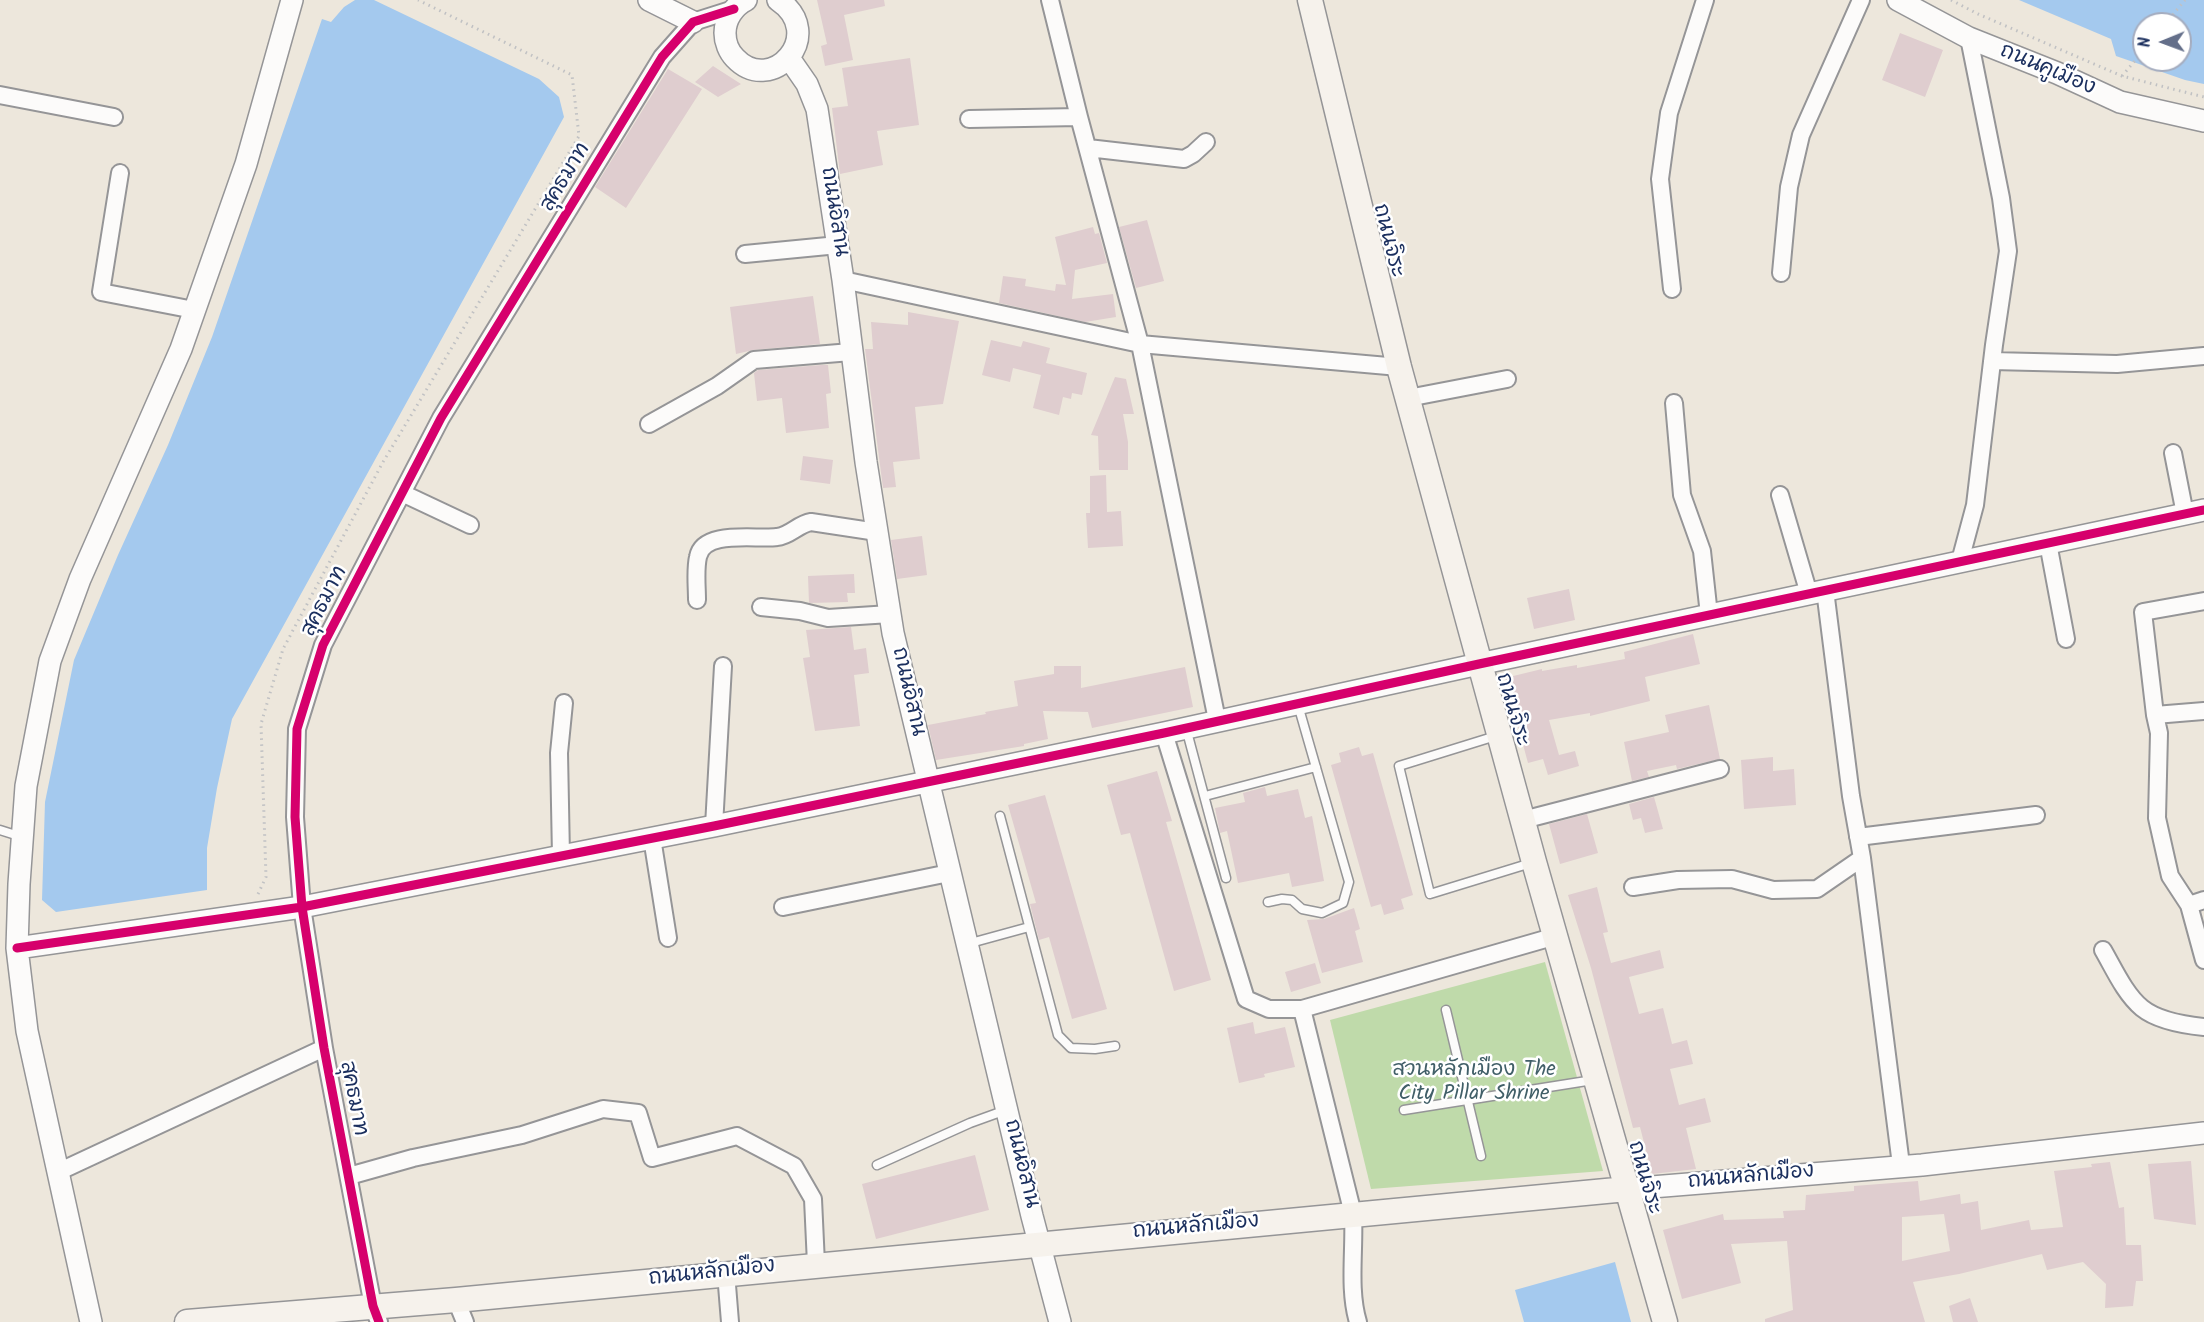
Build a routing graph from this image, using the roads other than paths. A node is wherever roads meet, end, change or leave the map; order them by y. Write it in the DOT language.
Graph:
graph roads {
  1 [pos="292,0"];
  2 [pos="649,0"];
  3 [pos="779,0"];
  4 [pos="1050,0"];
  5 [pos="1310,0"];
  6 [pos="1705,0"];
  7 [pos="1861,0"];
  8 [pos="1898,0"];
  9 [pos="740,5"];
  10 [pos="693,22"];
  11 [pos="1969,38"];
  12 [pos="789,58"];
  13 [pos="0,95"];
  14 [pos="114,117"];
  15 [pos="1079,117"];
  16 [pos="969,119"];
  17 [pos="2204,121"];
  18 [pos="1206,142"];
  19 [pos="1088,148"];
  20 [pos="120,173"];
  21 [pos="838,245"];
  22 [pos="745,254"];
  23 [pos="1781,273"];
  24 [pos="843,280"];
  25 [pos="1672,290"];
  26 [pos="194,310"];
  27 [pos="1140,344"];
  28 [pos="851,352"];
  29 [pos="2204,356"];
  30 [pos="1992,362"];
  31 [pos="1399,367"];
  32 [pos="1508,379"];
  33 [pos="1408,398"];
  34 [pos="1674,403"];
  35 [pos="649,424"];
  36 [pos="2173,453"];
  37 [pos="402,493"];
  38 [pos="1780,495"];
  39 [pos="2194,512"];
  40 [pos="470,525"];
  41 [pos="877,532"];
  42 [pos="2048,543"];
  43 [pos="1960,561"];
  44 [pos="1817,592"];
  45 [pos="697,600"];
  46 [pos="2204,601"];
  47 [pos="761,607"];
  48 [pos="890,614"];
  49 [pos="1709,615"];
  50 [pos="2066,639"];
  51 [pos="1479,664"];
  52 [pos="723,666"];
  53 [pos="564,704"];
  54 [pos="1298,704"];
  55 [pos="2204,711"];
  56 [pos="2155,715"];
  57 [pos="1217,720"];
  58 [pos="1186,728"];
  59 [pos="1164,733"];
  60 [pos="1499,735"];
  61 [pos="1316,767"];
  62 [pos="1719,769"];
  63 [pos="927,782"];
  64 [pos="1205,796"];
  65 [pos="2036,815"];
  66 [pos="1000,816"];
  67 [pos="1523,820"];
  68 [pos="714,826"];
  69 [pos="0,830"];
  70 [pos="23,837"];
  71 [pos="1858,837"];
  72 [pos="651,838"];
  73 [pos="561,856"];
  74 [pos="1862,858"];
  75 [pos="1534,862"];
  76 [pos="949,873"];
  77 [pos="1226,878"];
  78 [pos="1633,888"];
  79 [pos="1268,902"];
  80 [pos="2196,903"];
  81 [pos="302,907"];
  82 [pos="783,908"];
  83 [pos="1029,927"];
  84 [pos="1556,936"];
  85 [pos="668,938"];
  86 [pos="966,944"];
  87 [pos="17,948"];
  88 [pos="2103,950"];
  89 [pos="2204,960"];
  90 [pos="1302,1009"];
  91 [pos="1446,1010"];
  92 [pos="2204,1027"];
  93 [pos="1115,1046"];
  94 [pos="324,1048"];
  95 [pos="1596,1079"];
  96 [pos="1469,1099"];
  97 [pos="1007,1110"];
  98 [pos="1404,1110"];
  99 [pos="2204,1133"];
  100 [pos="1481,1156"];
  101 [pos="877,1165"];
  102 [pos="1901,1165"];
  103 [pos="58,1172"];
  104 [pos="348,1176"];
  105 [pos="1627,1189"];
  106 [pos="1353,1214"];
  107 [pos="1039,1243"];
  108 [pos="816,1264"];
  109 [pos="726,1273"];
  110 [pos="461,1311"];
  111 [pos="376,1314"];
  112 [pos="91,1322"];
  113 [pos="187,1322"];
  114 [pos="730,1322"];
  115 [pos="1060,1322"];
  116 [pos="1358,1322"];
  117 [pos="1665,1322"];
  1 -- 26 [label="street"];
  2 -- 10 [label="street"];
  3 -- 12 [label="street"];
  4 -- 15 [label="street"];
  5 -- 31 [label="main road, ถนนจิระ"];
  6 -- 25 [label="street"];
  7 -- 23 [label="street"];
  8 -- 11 [label="street, ถนนคูเมือง"];
  9 -- 10 [label="street"];
  9 -- 12 [label="street"];
  10 -- 37 [label="street, สุคธมาท"];
  11 -- 17 [label="street, ถนนคูเมือง"];
  11 -- 30 [label="street"];
  12 -- 21 [label="street, ถนนอิสาน"];
  13 -- 14 [label="street"];
  15 -- 16 [label="street"];
  15 -- 19 [label="street"];
  18 -- 19 [label="street"];
  19 -- 27 [label="street"];
  20 -- 26 [label="street"];
  21 -- 22 [label="street"];
  21 -- 24 [label="street, ถนนอิสาน"];
  24 -- 27 [label="street"];
  24 -- 28 [label="street, ถนนอิสาน"];
  26 -- 70 [label="street"];
  27 -- 31 [label="street"];
  27 -- 57 [label="street"];
  28 -- 35 [label="street"];
  28 -- 41 [label="street, ถนนอิสาน"];
  29 -- 30 [label="street"];
  30 -- 43 [label="street"];
  31 -- 33 [label="main road, ถนนจิระ"];
  32 -- 33 [label="street"];
  33 -- 51 [label="main road, ถนนจิระ"];
  34 -- 49 [label="street"];
  36 -- 39 [label="street"];
  37 -- 40 [label="street"];
  37 -- 81 [label="street, สุคธมาท"];
  38 -- 44 [label="street"];
  39 -- 42 [label="street"];
  41 -- 45 [label="street"];
  41 -- 48 [label="street, ถนนอิสาน"];
  42 -- 43 [label="street"];
  42 -- 50 [label="street"];
  43 -- 44 [label="street"];
  44 -- 49 [label="street"];
  44 -- 71 [label="street"];
  46 -- 56 [label="street"];
  47 -- 48 [label="street"];
  48 -- 63 [label="street, ถนนอิสาน"];
  49 -- 51 [label="street"];
  51 -- 54 [label="street"];
  51 -- 60 [label="main road, ถนนจิระ"];
  52 -- 68 [label="street"];
  53 -- 73 [label="street"];
  54 -- 57 [label="street"];
  54 -- 61 [label="lane"];
  55 -- 56 [label="street"];
  56 -- 80 [label="street"];
  57 -- 58 [label="street"];
  58 -- 59 [label="street"];
  58 -- 64 [label="lane"];
  59 -- 63 [label="street"];
  59 -- 90 [label="street"];
  60 -- 67 [label="main road, ถนนจิระ"];
  60 -- 75 [label="lane"];
  61 -- 64 [label="lane"];
  61 -- 79 [label="lane"];
  62 -- 67 [label="street"];
  63 -- 68 [label="street"];
  63 -- 76 [label="street, ถนนอิสาน"];
  64 -- 77 [label="lane"];
  65 -- 71 [label="street"];
  66 -- 83 [label="lane"];
  67 -- 75 [label="main road, ถนนจิระ"];
  68 -- 72 [label="street"];
  69 -- 70 [label="lane"];
  70 -- 87 [label="street"];
  71 -- 74 [label="street"];
  72 -- 73 [label="street"];
  72 -- 85 [label="street"];
  73 -- 81 [label="street"];
  74 -- 78 [label="street"];
  74 -- 102 [label="street"];
  75 -- 84 [label="main road, ถนนจิระ"];
  76 -- 82 [label="street"];
  76 -- 86 [label="street, ถนนอิสาน"];
  80 -- 89 [label="street"];
  81 -- 87 [label="street"];
  81 -- 94 [label="street, สุคธมาท"];
  83 -- 86 [label="lane"];
  83 -- 93 [label="lane"];
  84 -- 90 [label="street"];
  84 -- 95 [label="main road, ถนนจิระ"];
  86 -- 97 [label="street, ถนนอิสาน"];
  87 -- 103 [label="street"];
  88 -- 92 [label="street"];
  90 -- 106 [label="street"];
  91 -- 96 [label="lane"];
  94 -- 103 [label="street"];
  94 -- 104 [label="street, สุคธมาท"];
  95 -- 96 [label="lane"];
  95 -- 105 [label="main road, ถนนจิระ"];
  96 -- 98 [label="lane"];
  96 -- 100 [label="lane"];
  97 -- 101 [label="lane"];
  97 -- 107 [label="street, ถนนอิสาน"];
  99 -- 102 [label="street, ถนนหลักเมือง"];
  102 -- 105 [label="street, ถนนหลักเมือง"];
  103 -- 112 [label="street"];
  104 -- 108 [label="street"];
  104 -- 111 [label="street, สุคธมาท"];
  105 -- 106 [label="main road, ถนนหลักเมือง"];
  105 -- 117 [label="main road, ถนนจิระ"];
  106 -- 107 [label="main road, ถนนหลักเมือง"];
  106 -- 116 [label="street"];
  107 -- 108 [label="main road, ถนนหลักเมือง"];
  107 -- 115 [label="street, ถนนอิสาน"];
  108 -- 109 [label="main road, ถนนหลักเมือง"];
  109 -- 110 [label="main road, ถนนหลักเมือง"];
  109 -- 114 [label="street"];
  110 -- 111 [label="main road, ถนนหลักเมือง"];
  111 -- 113 [label="main road, ถนนหลักเมือง"];
}
